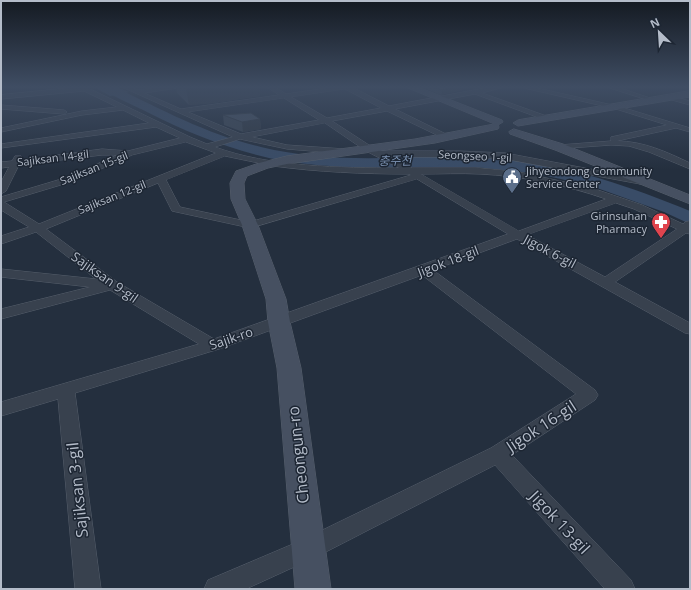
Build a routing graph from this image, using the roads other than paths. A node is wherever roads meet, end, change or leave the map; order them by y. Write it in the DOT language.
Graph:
graph roads {
  1 [pos="75,115"];
  2 [pos="139,115"];
  3 [pos="151,115"];
  4 [pos="186,115"];
  5 [pos="315,115"];
  6 [pos="364,115"];
  7 [pos="401,115"];
  8 [pos="473,115"];
  9 [pos="538,115"];
  10 [pos="572,115"];
  11 [pos="585,115"];
  12 [pos="638,115"];
  13 [pos="142,116"];
  14 [pos="548,118"];
  15 [pos="328,122"];
  16 [pos="159,124"];
  17 [pos="496,125"];
  18 [pos="676,126"];
  19 [pos="520,128"];
  20 [pos="1,130"];
  21 [pos="690,130"];
  22 [pos="240,137"];
  23 [pos="445,137"];
  24 [pos="187,139"];
  25 [pos="25,143"];
  26 [pos="613,144"];
  27 [pos="1,146"];
  28 [pos="205,147"];
  29 [pos="558,147"];
  30 [pos="369,149"];
  31 [pos="345,152"];
  32 [pos="129,153"];
  33 [pos="224,153"];
  34 [pos="381,154"];
  35 [pos="16,163"];
  36 [pos="272,163"];
  37 [pos="1,165"];
  38 [pos="690,166"];
  39 [pos="415,174"];
  40 [pos="160,178"];
  41 [pos="640,181"];
  42 [pos="1,190"];
  43 [pos="616,199"];
  44 [pos="1,200"];
  45 [pos="690,200"];
  46 [pos="1,205"];
  47 [pos="250,225"];
  48 [pos="688,227"];
  49 [pos="38,228"];
  50 [pos="518,234"];
  51 [pos="1,240"];
  52 [pos="424,270"];
  53 [pos="1,272"];
  54 [pos="606,282"];
  55 [pos="112,285"];
  56 [pos="1,314"];
  57 [pos="279,322"];
  58 [pos="690,329"];
  59 [pos="213,345"];
  60 [pos="66,390"];
  61 [pos="1,409"];
  62 [pos="498,454"];
  63 [pos="308,549"];
  64 [pos="88,589"];
  65 [pos="217,589"];
  66 [pos="313,589"];
  67 [pos="622,589"];
  1 -- 20 [label="street"];
  2 -- 13 [label="street"];
  3 -- 13 [label="street"];
  4 -- 22 [label="street"];
  5 -- 15 [label="street"];
  6 -- 15 [label="street"];
  7 -- 23 [label="street"];
  8 -- 17 [label="street"];
  9 -- 14 [label="street"];
  10 -- 14 [label="street"];
  11 -- 19 [label="street"];
  12 -- 18 [label="street"];
  13 -- 16 [label="street"];
  14 -- 19 [label="street"];
  15 -- 22 [label="street"];
  15 -- 30 [label="street"];
  16 -- 24 [label="street"];
  16 -- 25 [label="street"];
  17 -- 19 [label="street"];
  17 -- 23 [label="street"];
  18 -- 21 [label="street"];
  18 -- 26 [label="street"];
  19 -- 29 [label="street"];
  22 -- 28 [label="street"];
  22 -- 31 [label="street"];
  23 -- 30 [label="street"];
  24 -- 28 [label="street"];
  24 -- 32 [label="street, Sajiksan 15-gil"];
  25 -- 27 [label="street"];
  25 -- 35 [label="street"];
  26 -- 29 [label="street"];
  26 -- 38 [label="street"];
  28 -- 33 [label="street"];
  29 -- 41 [label="street"];
  30 -- 31 [label="street"];
  30 -- 34 [label="street"];
  31 -- 36 [label="street"];
  32 -- 35 [label="street, Sajiksan 14-gil"];
  32 -- 44 [label="street, Sajiksan 15-gil"];
  33 -- 36 [label="street"];
  33 -- 40 [label="street, Sajiksan 12-gil"];
  34 -- 39 [label="street, Jigok 6-gil"];
  34 -- 41 [label="street, Seongseo 1-gil"];
  35 -- 37 [label="street, Sajiksan 14-gil"];
  35 -- 42 [label="street"];
  36 -- 39 [label="street"];
  36 -- 47 [label="street"];
  39 -- 43 [label="street"];
  39 -- 47 [label="street"];
  39 -- 50 [label="street, Jigok 6-gil"];
  40 -- 47 [label="street"];
  40 -- 49 [label="street, Sajiksan 12-gil"];
  41 -- 45 [label="street"];
  43 -- 48 [label="street"];
  43 -- 50 [label="street, Jigok 18-gil"];
  46 -- 49 [label="street, Sajiksan 9-gil"];
  47 -- 57 [label="street"];
  48 -- 54 [label="street"];
  49 -- 51 [label="street, Sajiksan 12-gil"];
  49 -- 55 [label="street, Sajiksan 9-gil"];
  50 -- 52 [label="street, Jigok 18-gil"];
  50 -- 54 [label="street, Jigok 6-gil"];
  52 -- 57 [label="street, Jigok 18-gil"];
  52 -- 62 [label="street, Jigok 16-gil"];
  53 -- 55 [label="street"];
  54 -- 58 [label="street, Jigok 6-gil"];
  55 -- 56 [label="street"];
  55 -- 59 [label="street, Sajiksan 9-gil"];
  57 -- 59 [label="street, Sajik-ro"];
  57 -- 63 [label="street, Cheongun-ro"];
  59 -- 60 [label="street, Sajik-ro"];
  60 -- 61 [label="street, Sajik-ro"];
  60 -- 64 [label="street, Sajiksan 3-gil"];
  62 -- 63 [label="street, Jigok 16-gil"];
  62 -- 67 [label="street, Jigok 13-gil"];
  63 -- 65 [label="street, Jigok 16-gil"];
  63 -- 66 [label="street, Cheongun-ro"];
}
